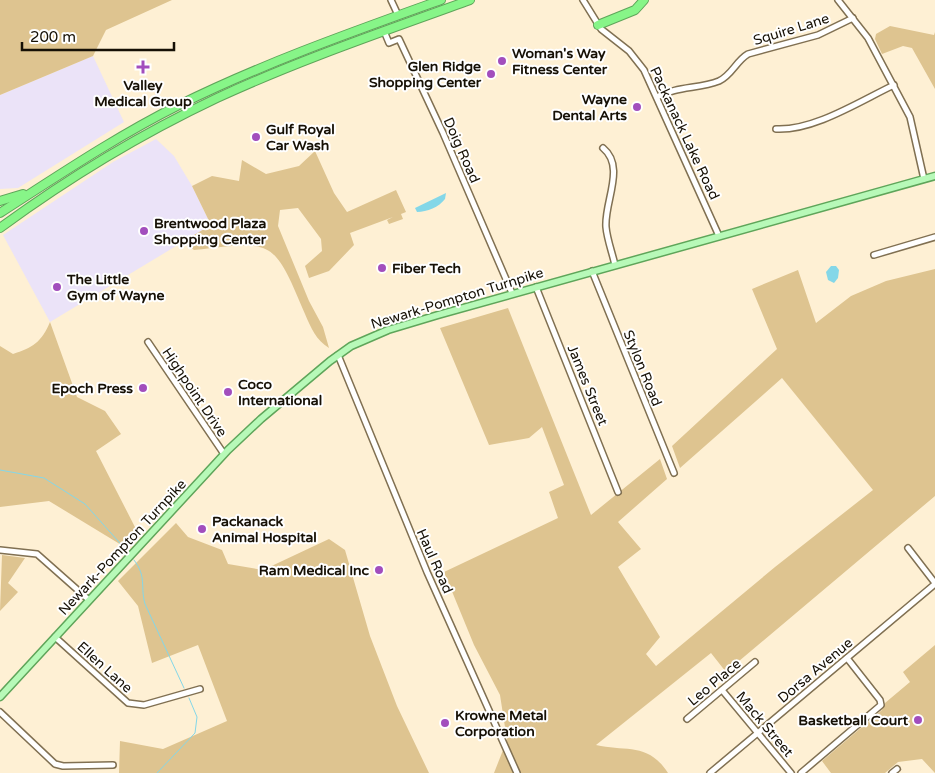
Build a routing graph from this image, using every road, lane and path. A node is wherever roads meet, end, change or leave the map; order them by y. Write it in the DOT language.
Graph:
graph roads {
  1 [pos="391,0"];
  2 [pos="440,0"];
  3 [pos="470,0"];
  4 [pos="583,0"];
  5 [pos="644,0"];
  6 [pos="838,0"];
  7 [pos="398,15"];
  8 [pos="854,18"];
  9 [pos="598,25"];
  10 [pos="384,31"];
  11 [pos="894,85"];
  12 [pos="657,97"];
  13 [pos="776,129"];
  14 [pos="603,148"];
  15 [pos="935,176"];
  16 [pos="924,179"];
  17 [pos="32,191"];
  18 [pos="0,200"];
  19 [pos="2,212"];
  20 [pos="0,228"];
  21 [pos="719,236"];
  22 [pos="935,237"];
  23 [pos="874,255"];
  24 [pos="616,265"];
  25 [pos="592,271"];
  26 [pos="536,287"];
  27 [pos="512,294"];
  28 [pos="148,342"];
  29 [pos="338,355"];
  30 [pos="224,454"];
  31 [pos="674,473"];
  32 [pos="618,492"];
  33 [pos="908,548"];
  34 [pos="0,550"];
  35 [pos="935,584"];
  36 [pos="89,600"];
  37 [pos="55,637"];
  38 [pos="847,658"];
  39 [pos="755,662"];
  40 [pos="200,689"];
  41 [pos="722,690"];
  42 [pos="1,694"];
  43 [pos="0,712"];
  44 [pos="687,719"];
  45 [pos="758,734"];
  46 [pos="113,765"];
  47 [pos="897,769"];
  48 [pos="517,773"];
  49 [pos="710,773"];
  50 [pos="791,773"];
  51 [pos="801,773"];
  52 [pos="892,773"];
  1 -- 7 [label="street"];
  2 -- 7 [label="highway"];
  3 -- 10 [label="highway"];
  4 -- 9 [label="street, Packanack Lake Road"];
  5 -- 9 [label="highway"];
  6 -- 8 [label="street"];
  7 -- 17 [label="highway"];
  8 -- 11 [label="street"];
  8 -- 12 [label="street, Squire Lane"];
  9 -- 12 [label="street, Packanack Lake Road"];
  10 -- 20 [label="highway"];
  10 -- 27 [label="street, Doig Road"];
  11 -- 13 [label="street"];
  11 -- 16 [label="street"];
  12 -- 21 [label="street, Packanack Lake Road"];
  14 -- 24 [label="street"];
  15 -- 16 [label="main road, Newark-Pompton Turnpike"];
  16 -- 21 [label="main road, Newark-Pompton Turnpike"];
  17 -- 18 [label="highway"];
  17 -- 19 [label="highway"];
  21 -- 24 [label="main road, Newark-Pompton Turnpike"];
  22 -- 23 [label="street"];
  24 -- 25 [label="main road, Newark-Pompton Turnpike"];
  25 -- 26 [label="main road, Newark-Pompton Turnpike"];
  25 -- 31 [label="street, Stylon Road"];
  26 -- 27 [label="main road, Newark-Pompton Turnpike"];
  26 -- 32 [label="street, James Street"];
  27 -- 29 [label="main road, Newark-Pompton Turnpike"];
  28 -- 30 [label="street, Highpoint Drive"];
  29 -- 30 [label="main road, Newark-Pompton Turnpike"];
  29 -- 48 [label="street, Haul Road"];
  30 -- 36 [label="main road, Newark-Pompton Turnpike"];
  33 -- 35 [label="street"];
  34 -- 36 [label="street"];
  35 -- 38 [label="street, Dorsa Avenue"];
  36 -- 37 [label="main road, Newark-Pompton Turnpike"];
  37 -- 40 [label="street, Ellen Lane"];
  37 -- 42 [label="main road, Newark-Pompton Turnpike"];
  38 -- 45 [label="street, Dorsa Avenue"];
  38 -- 51 [label="street"];
  39 -- 41 [label="street, Leo Place"];
  41 -- 44 [label="street, Leo Place"];
  41 -- 45 [label="street, Mack Street"];
  43 -- 46 [label="street"];
  45 -- 49 [label="street, Dorsa Avenue"];
  45 -- 50 [label="street, Mack Street"];
  47 -- 52 [label="street"];
}
